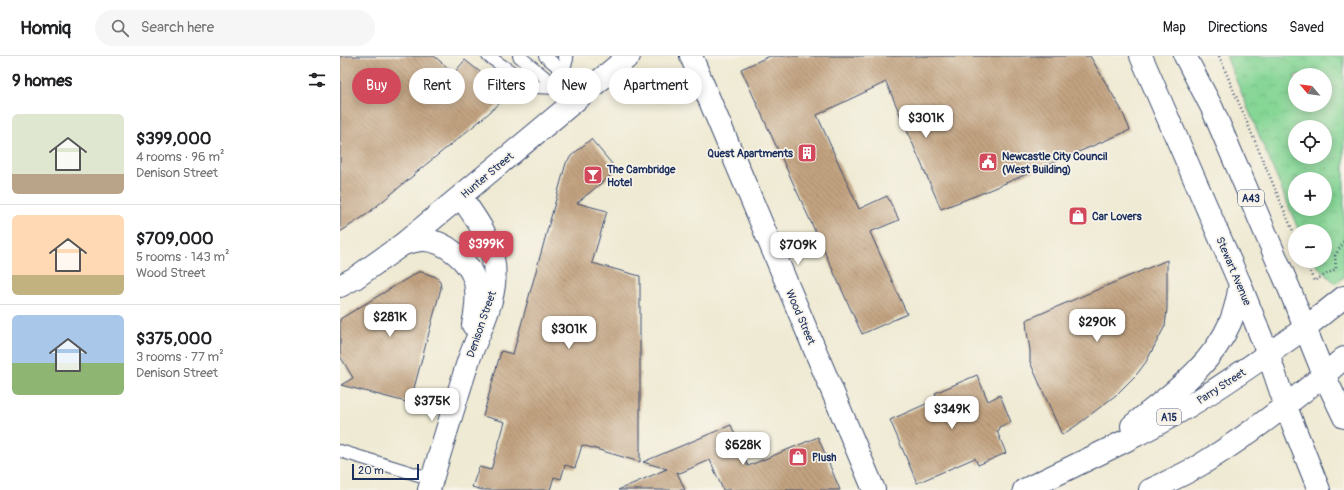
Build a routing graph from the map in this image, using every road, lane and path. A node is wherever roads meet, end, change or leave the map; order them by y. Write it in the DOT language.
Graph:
graph roads {
  1 [pos="488,56"];
  2 [pos="519,56"];
  3 [pos="546,56"];
  4 [pos="564,56"];
  5 [pos="629,56"];
  6 [pos="691,56"];
  7 [pos="1140,56"];
  8 [pos="1185,56"];
  9 [pos="1219,56"];
  10 [pos="558,68"];
  11 [pos="566,68"];
  12 [pos="601,74"];
  13 [pos="547,82"];
  14 [pos="547,91"];
  15 [pos="557,104"];
  16 [pos="461,197"];
  17 [pos="1290,224"];
  18 [pos="1344,241"];
  19 [pos="403,244"];
  20 [pos="1308,268"];
  21 [pos="1240,284"];
  22 [pos="340,286"];
  23 [pos="1344,297"];
  24 [pos="1305,328"];
  25 [pos="1268,354"];
  26 [pos="1344,358"];
  27 [pos="467,364"];
  28 [pos="1324,375"];
  29 [pos="1286,407"];
  30 [pos="1344,417"];
  31 [pos="340,451"];
  32 [pos="1097,455"];
  33 [pos="431,484"];
  34 [pos="874,490"];
  35 [pos="1024,490"];
  36 [pos="1150,490"];
  37 [pos="1319,490"];
  1 -- 14 [label="lane"];
  2 -- 13 [label="lane"];
  3 -- 10 [label="lane"];
  4 -- 11 [label="lane"];
  5 -- 12 [label="main road, Hunter Street"];
  6 -- 34 [label="main road, Wood Street"];
  7 -- 21 [label="main road, Stewart Avenue"];
  8 -- 24 [label="main road, A43"];
  9 -- 17 [label="path"];
  15 -- 16 [label="main road, Hunter Street"];
  16 -- 19 [label="main road, Hunter Street"];
  16 -- 27 [label="main road, Denison Street"];
  18 -- 20 [label="path"];
  19 -- 22 [label="main road, Hunter Street"];
  19 -- 27 [label="main road, Denison Street"];
  21 -- 25 [label="main road, Stewart Avenue"];
  21 -- 32 [label="main road"];
  23 -- 24 [label="main road, Parry Street"];
  24 -- 25 [label="main road, Parry Street / A15"];
  24 -- 28 [label="main road, A43"];
  25 -- 29 [label="main road, Stewart Avenue"];
  25 -- 32 [label="main road, Parry Street / A15"];
  26 -- 28 [label="main road"];
  27 -- 33 [label="main road, Denison Street"];
  28 -- 29 [label="main road"];
  28 -- 30 [label="main road, A43"];
  29 -- 36 [label="main road"];
  29 -- 37 [label="main road, Stewart Avenue"];
  31 -- 33 [label="lane"];
  32 -- 35 [label="main road, Parry Street / A15"];
}
